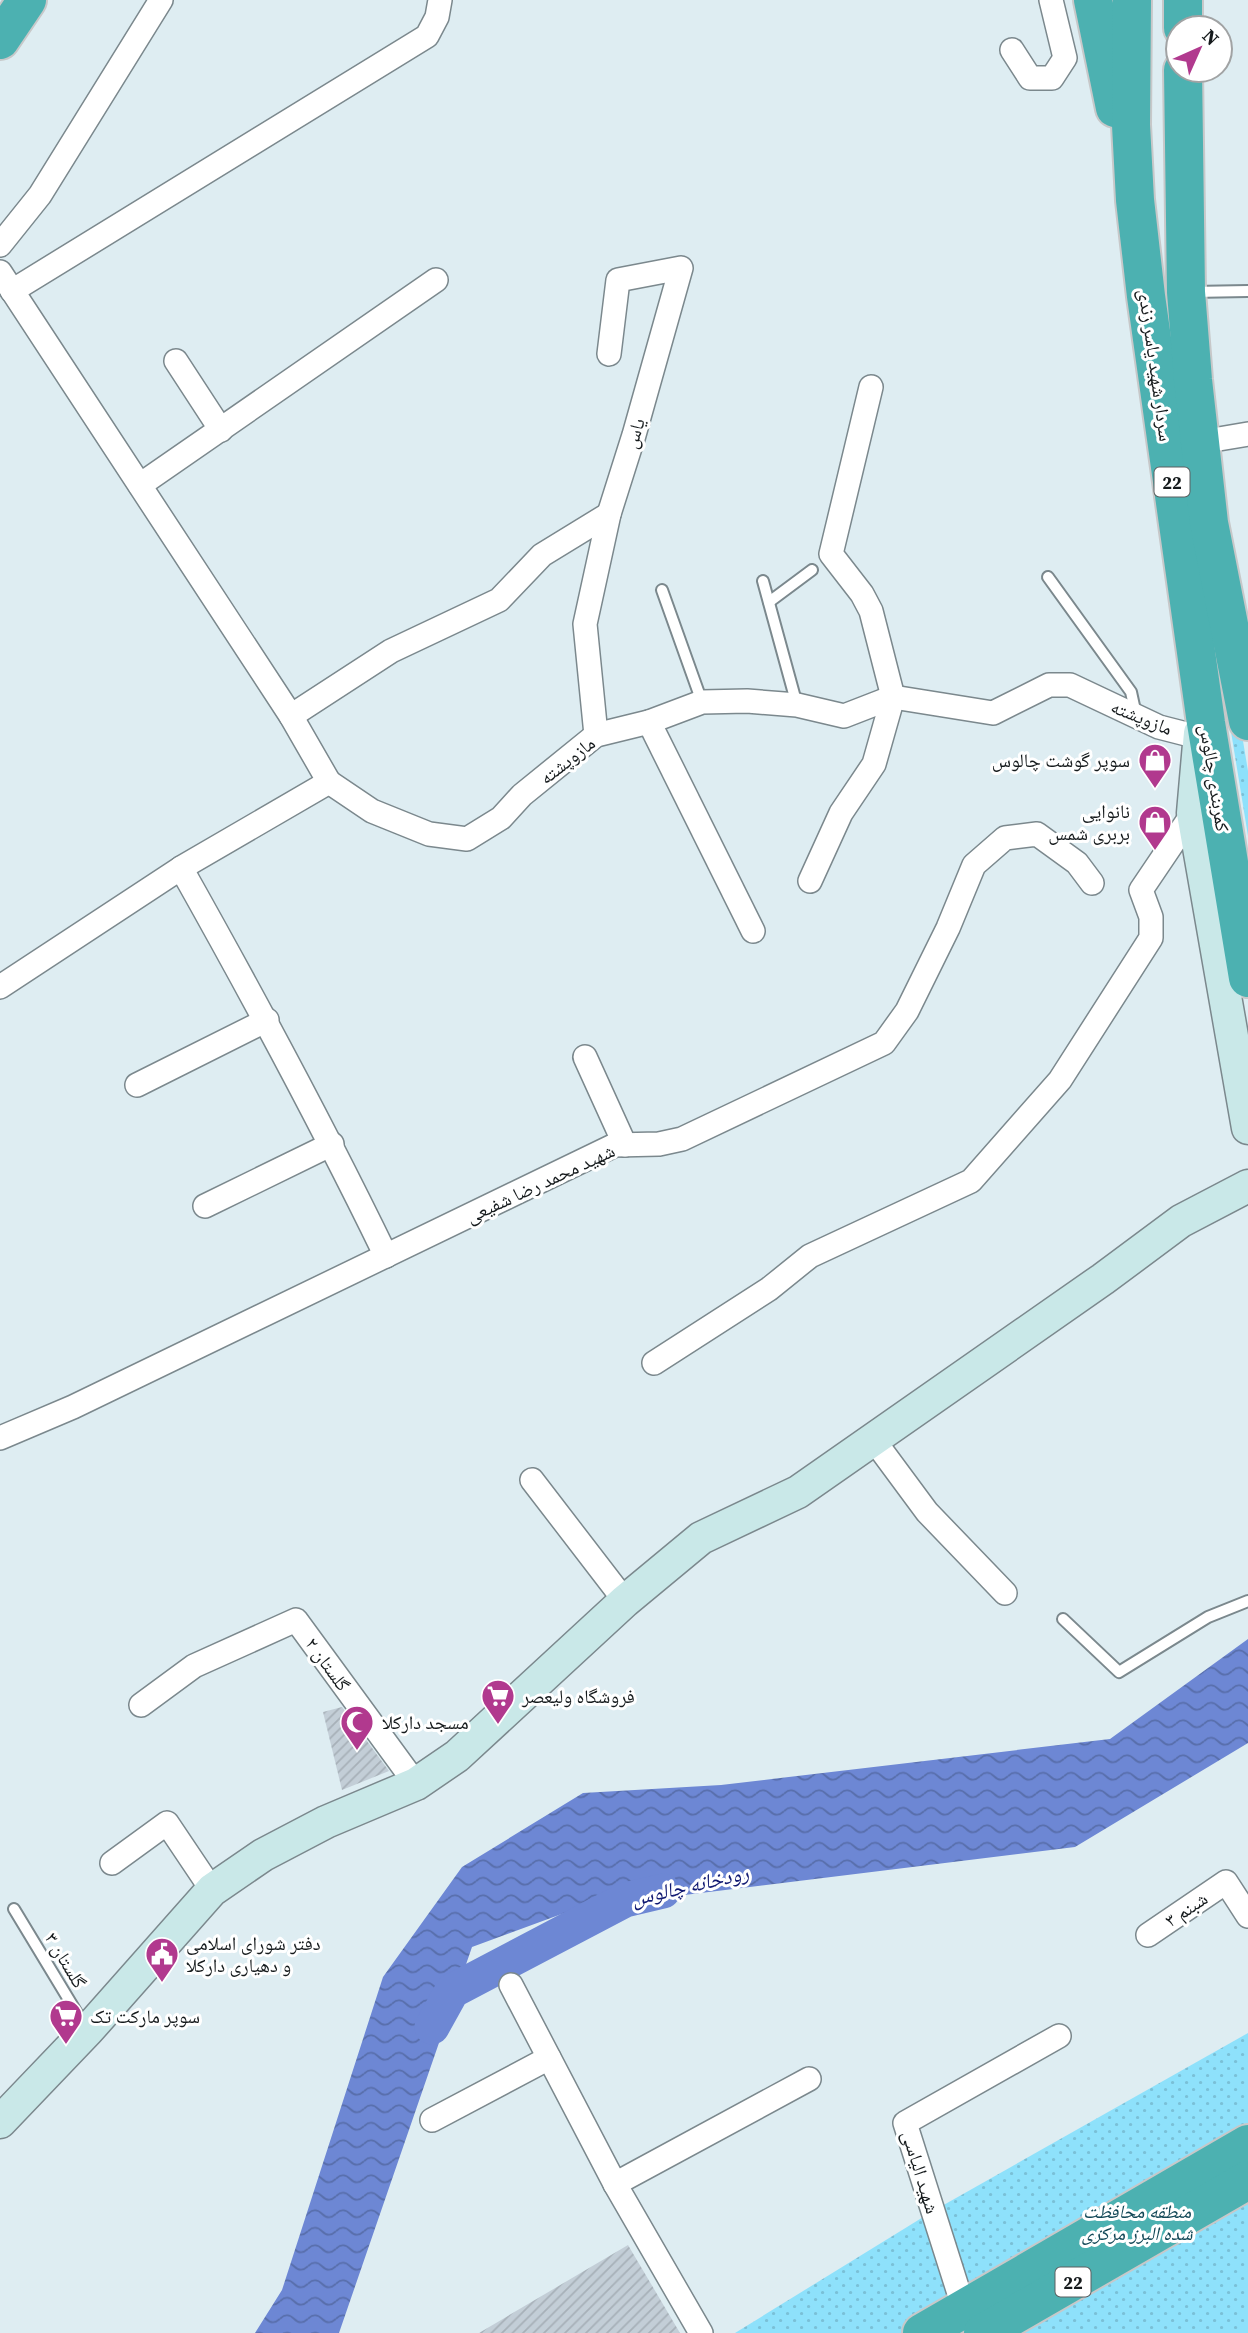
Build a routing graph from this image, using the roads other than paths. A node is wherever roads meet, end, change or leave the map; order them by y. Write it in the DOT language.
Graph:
graph roads {
  1 [pos="27,0"];
  2 [pos="161,0"];
  3 [pos="440,0"];
  4 [pos="1051,0"];
  5 [pos="1093,0"];
  6 [pos="1132,0"];
  7 [pos="0,40"];
  8 [pos="1012,50"];
  9 [pos="1183,84"];
  10 [pos="1135,200"];
  11 [pos="0,245"];
  12 [pos="436,280"];
  13 [pos="6,282"];
  14 [pos="1248,291"];
  15 [pos="1186,292"];
  16 [pos="1146,296"];
  17 [pos="610,354"];
  18 [pos="176,361"];
  19 [pos="871,387"];
  20 [pos="221,430"];
  21 [pos="1248,435"];
  22 [pos="1201,442"];
  23 [pos="140,485"];
  24 [pos="609,514"];
  25 [pos="1209,523"];
  26 [pos="812,570"];
  27 [pos="1048,577"];
  28 [pos="764,581"];
  29 [pos="662,590"];
  30 [pos="769,602"];
  31 [pos="1240,651"];
  32 [pos="1199,666"];
  33 [pos="893,697"];
  34 [pos="702,702"];
  35 [pos="797,705"];
  36 [pos="291,716"];
  37 [pos="1136,717"];
  38 [pos="1248,721"];
  39 [pos="649,722"];
  40 [pos="1202,730"];
  41 [pos="596,735"];
  42 [pos="329,782"];
  43 [pos="1193,813"];
  44 [pos="181,868"];
  45 [pos="810,881"];
  46 [pos="1092,883"];
  47 [pos="753,932"];
  48 [pos="1248,978"];
  49 [pos="0,988"];
  50 [pos="267,1020"];
  51 [pos="585,1057"];
  52 [pos="137,1085"];
  53 [pos="1248,1128"];
  54 [pos="332,1144"];
  55 [pos="625,1145"];
  56 [pos="1248,1185"];
  57 [pos="205,1206"];
  58 [pos="386,1256"];
  59 [pos="654,1363"];
  60 [pos="0,1438"];
  61 [pos="873,1439"];
  62 [pos="532,1480"];
  63 [pos="1005,1593"];
  64 [pos="625,1601"];
  65 [pos="1248,1601"];
  66 [pos="1063,1619"];
  67 [pos="141,1705"];
  68 [pos="416,1784"];
  69 [pos="112,1863"];
  70 [pos="212,1890"];
  71 [pos="14,1909"];
  72 [pos="1248,1916"];
  73 [pos="1148,1935"];
  74 [pos="511,1985"];
  75 [pos="88,2030"];
  76 [pos="1059,2036"];
  77 [pos="549,2059"];
  78 [pos="809,2079"];
  79 [pos="432,2120"];
  80 [pos="0,2122"];
  81 [pos="1248,2144"];
  82 [pos="1248,2180"];
  83 [pos="615,2184"];
  84 [pos="974,2321"];
  85 [pos="701,2333"];
  86 [pos="922,2333"];
  1 -- 7 [label="highway"];
  2 -- 11 [label="street"];
  3 -- 13 [label="street"];
  4 -- 8 [label="street"];
  5 -- 10 [label="highway"];
  6 -- 10 [label="highway, سردار شهید یاسر زندی / 22"];
  9 -- 15 [label="highway, سردار شهید یاسر زندی / 22"];
  10 -- 16 [label="highway, سردار شهید یاسر زندی / 22"];
  12 -- 20 [label="street"];
  13 -- 23 [label="street"];
  14 -- 15 [label="lane"];
  15 -- 16 [label="highway"];
  15 -- 22 [label="highway, سردار شهید یاسر زندی / 22"];
  16 -- 32 [label="highway, سردار شهید یاسر زندی / 22"];
  17 -- 24 [label="street, یاس"];
  18 -- 20 [label="street"];
  19 -- 33 [label="street"];
  20 -- 23 [label="street"];
  21 -- 22 [label="street"];
  22 -- 25 [label="highway, سردار شهید یاسر زندی / 22"];
  23 -- 36 [label="street"];
  24 -- 36 [label="street"];
  24 -- 41 [label="street, یاس"];
  25 -- 31 [label="highway, سردار شهید یاسر زندی / 22"];
  25 -- 32 [label="highway, سردار شهید یاسر زندی / 22"];
  26 -- 30 [label="lane"];
  27 -- 37 [label="lane"];
  28 -- 30 [label="lane"];
  29 -- 34 [label="lane"];
  30 -- 35 [label="lane"];
  31 -- 38 [label="highway, 22"];
  32 -- 40 [label="highway, کمربندی چالوس / 22"];
  33 -- 35 [label="street, مازوپشته"];
  33 -- 37 [label="street, مازوپشته"];
  33 -- 45 [label="street"];
  34 -- 35 [label="street, مازوپشته"];
  34 -- 39 [label="street, مازوپشته"];
  36 -- 42 [label="street"];
  37 -- 40 [label="street, مازوپشته"];
  39 -- 41 [label="street, مازوپشته"];
  39 -- 47 [label="street"];
  40 -- 43 [label="street"];
  40 -- 48 [label="highway, کمربندی چالوس / 22"];
  41 -- 42 [label="street, مازوپشته"];
  42 -- 44 [label="street"];
  43 -- 53 [label="street"];
  43 -- 59 [label="street"];
  44 -- 49 [label="street"];
  44 -- 50 [label="street"];
  46 -- 55 [label="street, شهید محمد رضا شفیعی"];
  50 -- 52 [label="street"];
  50 -- 54 [label="street"];
  51 -- 55 [label="street"];
  54 -- 57 [label="street"];
  54 -- 58 [label="street"];
  55 -- 58 [label="street, شهید محمد رضا شفیعی"];
  56 -- 61 [label="street"];
  58 -- 60 [label="street, شهید محمد رضا شفیعی"];
  61 -- 63 [label="street"];
  61 -- 64 [label="street"];
  62 -- 64 [label="street"];
  64 -- 68 [label="street"];
  65 -- 66 [label="lane"];
  67 -- 68 [label="street, گلستان ۲"];
  68 -- 70 [label="street"];
  69 -- 70 [label="street"];
  70 -- 75 [label="street"];
  71 -- 75 [label="lane, گلستان ۳"];
  72 -- 73 [label="street, شبنم ۳"];
  74 -- 77 [label="street"];
  75 -- 80 [label="street"];
  76 -- 84 [label="street, شهید الیاسی"];
  77 -- 79 [label="street"];
  77 -- 83 [label="street"];
  78 -- 83 [label="street"];
  81 -- 84 [label="highway, 22"];
  82 -- 84 [label="highway, 22"];
  83 -- 85 [label="street"];
  84 -- 86 [label="highway, 22"];
}
